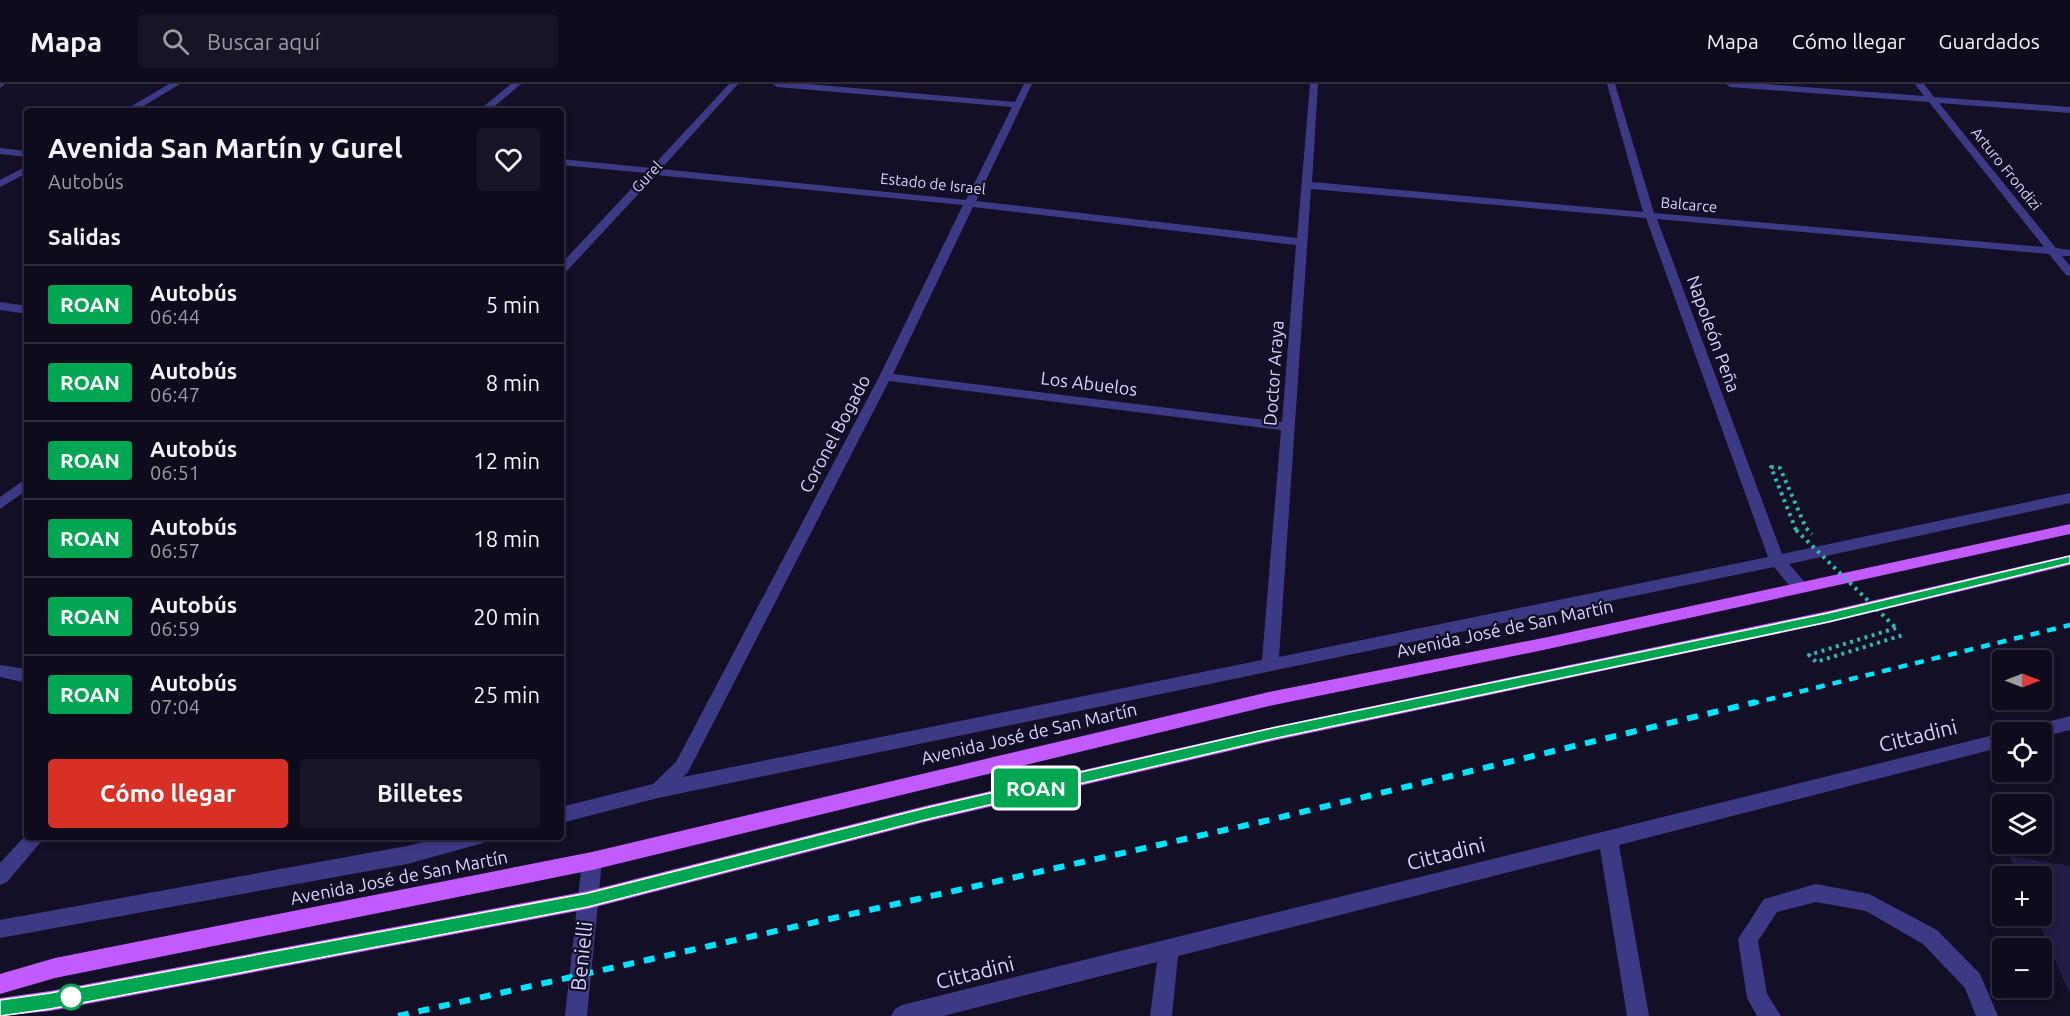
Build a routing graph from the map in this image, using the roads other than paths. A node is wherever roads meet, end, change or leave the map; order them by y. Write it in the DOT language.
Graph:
graph roads {
  1 [pos="176,84"];
  2 [pos="517,84"];
  3 [pos="734,84"];
  4 [pos="777,84"];
  5 [pos="1028,84"];
  6 [pos="1314,84"];
  7 [pos="1611,84"];
  8 [pos="1730,84"];
  9 [pos="1919,84"];
  10 [pos="1931,99"];
  11 [pos="1018,105"];
  12 [pos="133,108"];
  13 [pos="487,108"];
  14 [pos="2070,110"];
  15 [pos="0,151"];
  16 [pos="24,154"];
  17 [pos="564,162"];
  18 [pos="24,171"];
  19 [pos="653,171"];
  20 [pos="0,184"];
  21 [pos="1306,185"];
  22 [pos="970,203"];
  23 [pos="1650,216"];
  24 [pos="1302,242"];
  25 [pos="2053,252"];
  26 [pos="2070,253"];
  27 [pos="564,268"];
  28 [pos="2070,273"];
  29 [pos="0,306"];
  30 [pos="24,310"];
  31 [pos="885,377"];
  32 [pos="1288,427"];
  33 [pos="24,485"];
  34 [pos="2070,498"];
  35 [pos="0,504"];
  36 [pos="2070,529"];
  37 [pos="2070,560"];
  38 [pos="1777,561"];
  39 [pos="1801,587"];
  40 [pos="1270,664"];
  41 [pos="0,671"];
  42 [pos="24,675"];
  43 [pos="2070,723"];
  44 [pos="2052,728"];
  45 [pos="1992,742"];
  46 [pos="658,790"];
  47 [pos="564,814"];
  48 [pos="1608,838"];
  49 [pos="33,840"];
  50 [pos="464,840"];
  51 [pos="592,861"];
  52 [pos="0,876"];
  53 [pos="588,900"];
  54 [pos="0,929"];
  55 [pos="1168,949"];
  56 [pos="0,984"];
  57 [pos="0,1008"];
  58 [pos="576,1016"];
  59 [pos="902,1016"];
  60 [pos="1161,1016"];
  61 [pos="1638,1016"];
  62 [pos="1770,1016"];
  63 [pos="1987,1016"];
  1 -- 12 [label="street"];
  2 -- 13 [label="street"];
  3 -- 19 [label="street, Gurel"];
  4 -- 11 [label="street"];
  5 -- 11 [label="street, Coronel Bogado"];
  6 -- 21 [label="street, Doctor Araya"];
  7 -- 23 [label="street, Napoleón Peña"];
  8 -- 10 [label="street"];
  9 -- 10 [label="street, Arturo Frondizi"];
  10 -- 14 [label="street"];
  10 -- 25 [label="street, Arturo Frondizi"];
  11 -- 22 [label="street, Coronel Bogado"];
  15 -- 16 [label="street"];
  17 -- 19 [label="street, Estado de Israel"];
  18 -- 20 [label="street"];
  19 -- 22 [label="street, Estado de Israel"];
  19 -- 27 [label="street, Gurel"];
  21 -- 23 [label="street, Balcarce"];
  21 -- 24 [label="street, Doctor Araya"];
  22 -- 24 [label="street, Estado de Israel"];
  22 -- 31 [label="street, Coronel Bogado"];
  23 -- 25 [label="street, Balcarce"];
  23 -- 38 [label="street, Napoleón Peña"];
  24 -- 32 [label="street, Doctor Araya"];
  25 -- 26 [label="street, Balcarce"];
  25 -- 28 [label="street, Arturo Frondizi"];
  29 -- 30 [label="street"];
  31 -- 32 [label="street, Los Abuelos"];
  31 -- 46 [label="street, Coronel Bogado"];
  32 -- 40 [label="street, Doctor Araya"];
  33 -- 35 [label="street"];
  34 -- 38 [label="street"];
  36 -- 39 [label="main road, Avenida José de San Martín"];
  37 -- 53 [label="main road"];
  38 -- 39 [label="street, Napoleón Peña"];
  38 -- 40 [label="street"];
  39 -- 51 [label="main road, Avenida José de San Martín"];
  40 -- 46 [label="street"];
  41 -- 42 [label="street"];
  43 -- 44 [label="street"];
  45 -- 48 [label="street, Cittadini"];
  46 -- 47 [label="street"];
  48 -- 55 [label="street, Cittadini"];
  48 -- 61 [label="street"];
  49 -- 52 [label="street"];
  50 -- 54 [label="street"];
  51 -- 53 [label="street, Benielli"];
  51 -- 56 [label="main road, Avenida José de San Martín"];
  53 -- 57 [label="main road"];
  53 -- 58 [label="street, Benielli"];
  55 -- 59 [label="street, Cittadini"];
  55 -- 60 [label="street"];
  62 -- 63 [label="street"];
}
